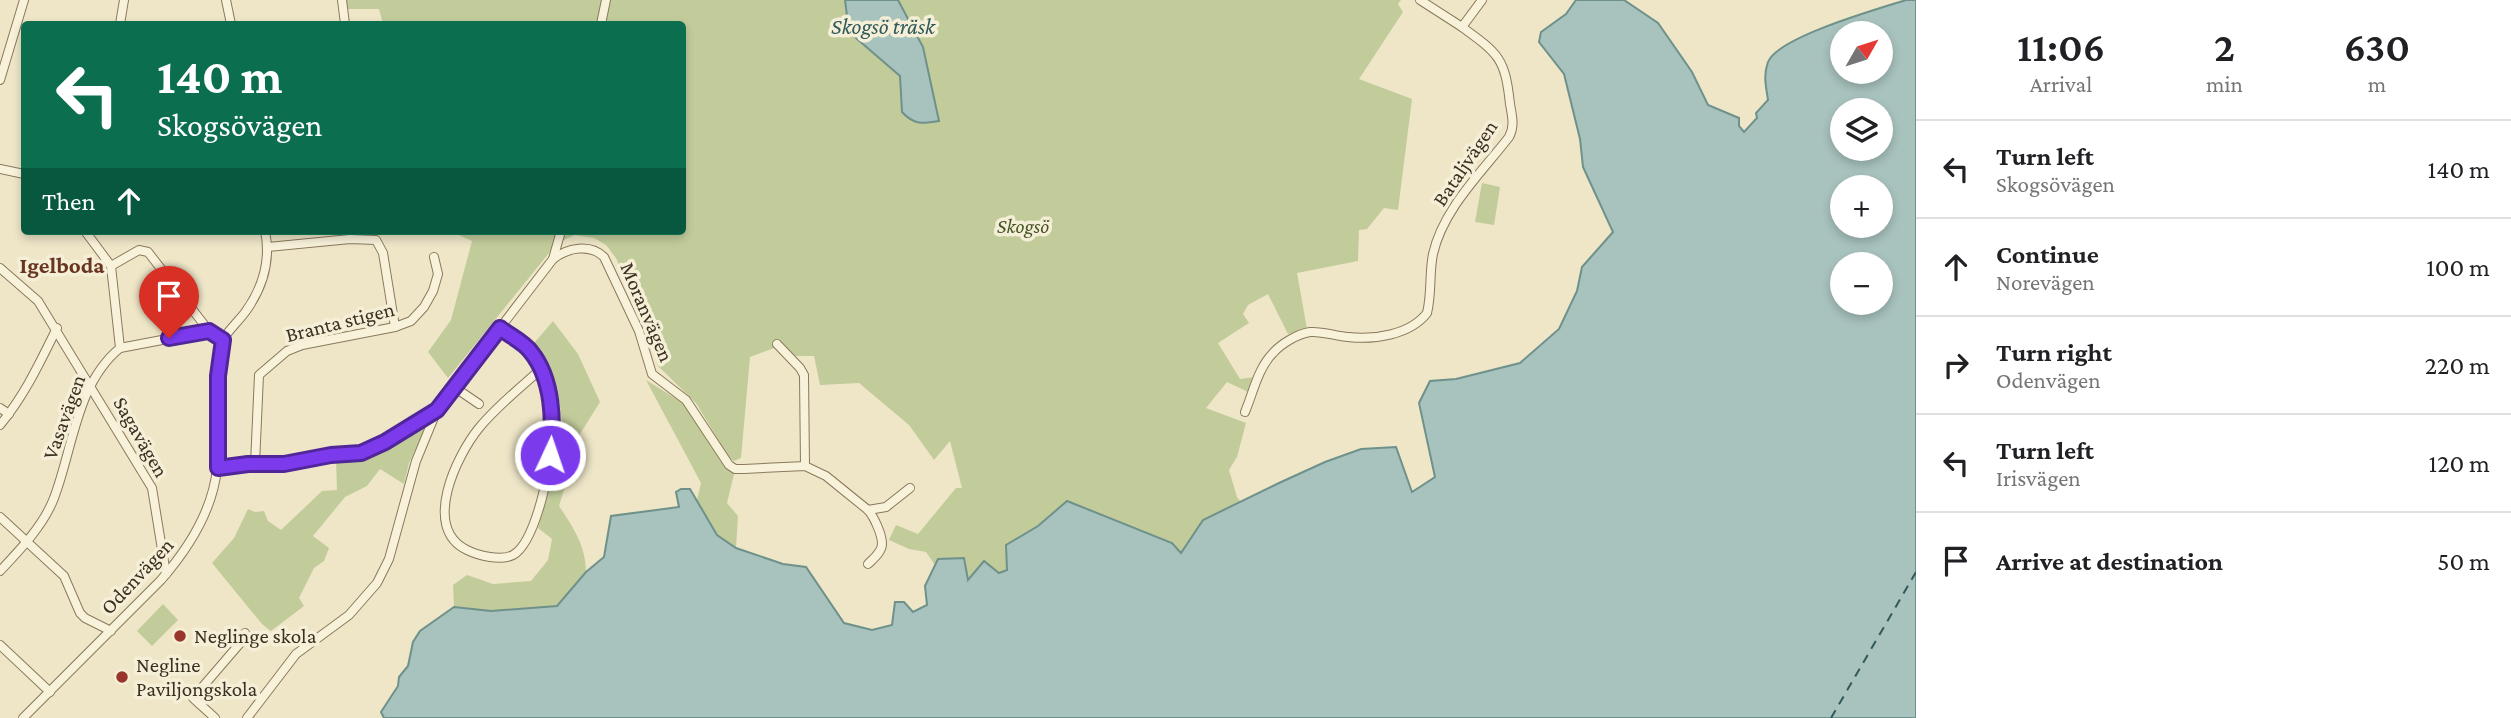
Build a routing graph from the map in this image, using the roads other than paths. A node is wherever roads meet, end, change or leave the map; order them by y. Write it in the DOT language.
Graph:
graph roads {
  1 [pos="24,0"];
  2 [pos="124,0"];
  3 [pos="226,0"];
  4 [pos="342,0"];
  5 [pos="606,0"];
  6 [pos="1420,0"];
  7 [pos="1482,0"];
  8 [pos="120,21"];
  9 [pos="230,21"];
  10 [pos="345,21"];
  11 [pos="602,21"];
  12 [pos="1462,27"];
  13 [pos="0,80"];
  14 [pos="0,169"];
  15 [pos="21,173"];
  16 [pos="88,235"];
  17 [pos="266,235"];
  18 [pos="349,235"];
  19 [pos="561,235"];
  20 [pos="268,247"];
  21 [pos="434,257"];
  22 [pos="553,259"];
  23 [pos="111,266"];
  24 [pos="0,268"];
  25 [pos="395,327"];
  26 [pos="57,328"];
  27 [pos="500,328"];
  28 [pos="209,331"];
  29 [pos="223,340"];
  30 [pos="777,344"];
  31 [pos="120,348"];
  32 [pos="541,369"];
  33 [pos="91,387"];
  34 [pos="454,387"];
  35 [pos="479,404"];
  36 [pos="0,408"];
  37 [pos="437,410"];
  38 [pos="1245,412"];
  39 [pos="9,414"];
  40 [pos="0,425"];
  41 [pos="255,464"];
  42 [pos="805,466"];
  43 [pos="218,468"];
  44 [pos="910,488"];
  45 [pos="868,510"];
  46 [pos="0,517"];
  47 [pos="26,541"];
  48 [pos="868,565"];
  49 [pos="0,571"];
  50 [pos="166,574"];
  51 [pos="111,631"];
  52 [pos="245,633"];
  53 [pos="0,645"];
  54 [pos="50,692"];
  55 [pos="23,718"];
  56 [pos="215,718"];
  57 [pos="247,718"];
  1 -- 13 [label="street"];
  2 -- 8 [label="street"];
  3 -- 9 [label="street"];
  4 -- 10 [label="street"];
  5 -- 11 [label="street"];
  6 -- 12 [label="street, Bataljvägen"];
  7 -- 12 [label="street"];
  12 -- 38 [label="street, Bataljvägen"];
  14 -- 15 [label="street"];
  16 -- 23 [label="street"];
  17 -- 20 [label="street"];
  18 -- 20 [label="street"];
  18 -- 25 [label="street"];
  19 -- 22 [label="street"];
  20 -- 29 [label="street"];
  21 -- 25 [label="street, Branta stigen"];
  22 -- 27 [label="street"];
  22 -- 42 [label="street, Moranvägen"];
  23 -- 28 [label="street"];
  23 -- 31 [label="street"];
  24 -- 26 [label="street, Sagavägen"];
  25 -- 41 [label="street, Branta stigen"];
  26 -- 33 [label="street, Sagavägen"];
  26 -- 39 [label="street"];
  27 -- 32 [label="street"];
  27 -- 34 [label="street"];
  28 -- 29 [label="street"];
  28 -- 31 [label="street"];
  29 -- 43 [label="street, Odenvägen"];
  30 -- 42 [label="street"];
  31 -- 33 [label="street, Vasavägen"];
  32 -- 32 [label="street"];
  33 -- 47 [label="street, Vasavägen"];
  33 -- 50 [label="street, Sagavägen"];
  34 -- 35 [label="street"];
  34 -- 37 [label="street"];
  36 -- 39 [label="street"];
  37 -- 41 [label="street"];
  37 -- 57 [label="street"];
  39 -- 40 [label="street"];
  41 -- 43 [label="street"];
  42 -- 45 [label="street"];
  43 -- 50 [label="street, Odenvägen"];
  44 -- 45 [label="street"];
  45 -- 48 [label="street"];
  46 -- 47 [label="street"];
  47 -- 49 [label="street, Vasavägen"];
  47 -- 51 [label="street"];
  50 -- 51 [label="street, Odenvägen"];
  51 -- 54 [label="street, Odenvägen"];
  52 -- 56 [label="street"];
  53 -- 54 [label="street"];
  54 -- 55 [label="street, Odenvägen"];
}
